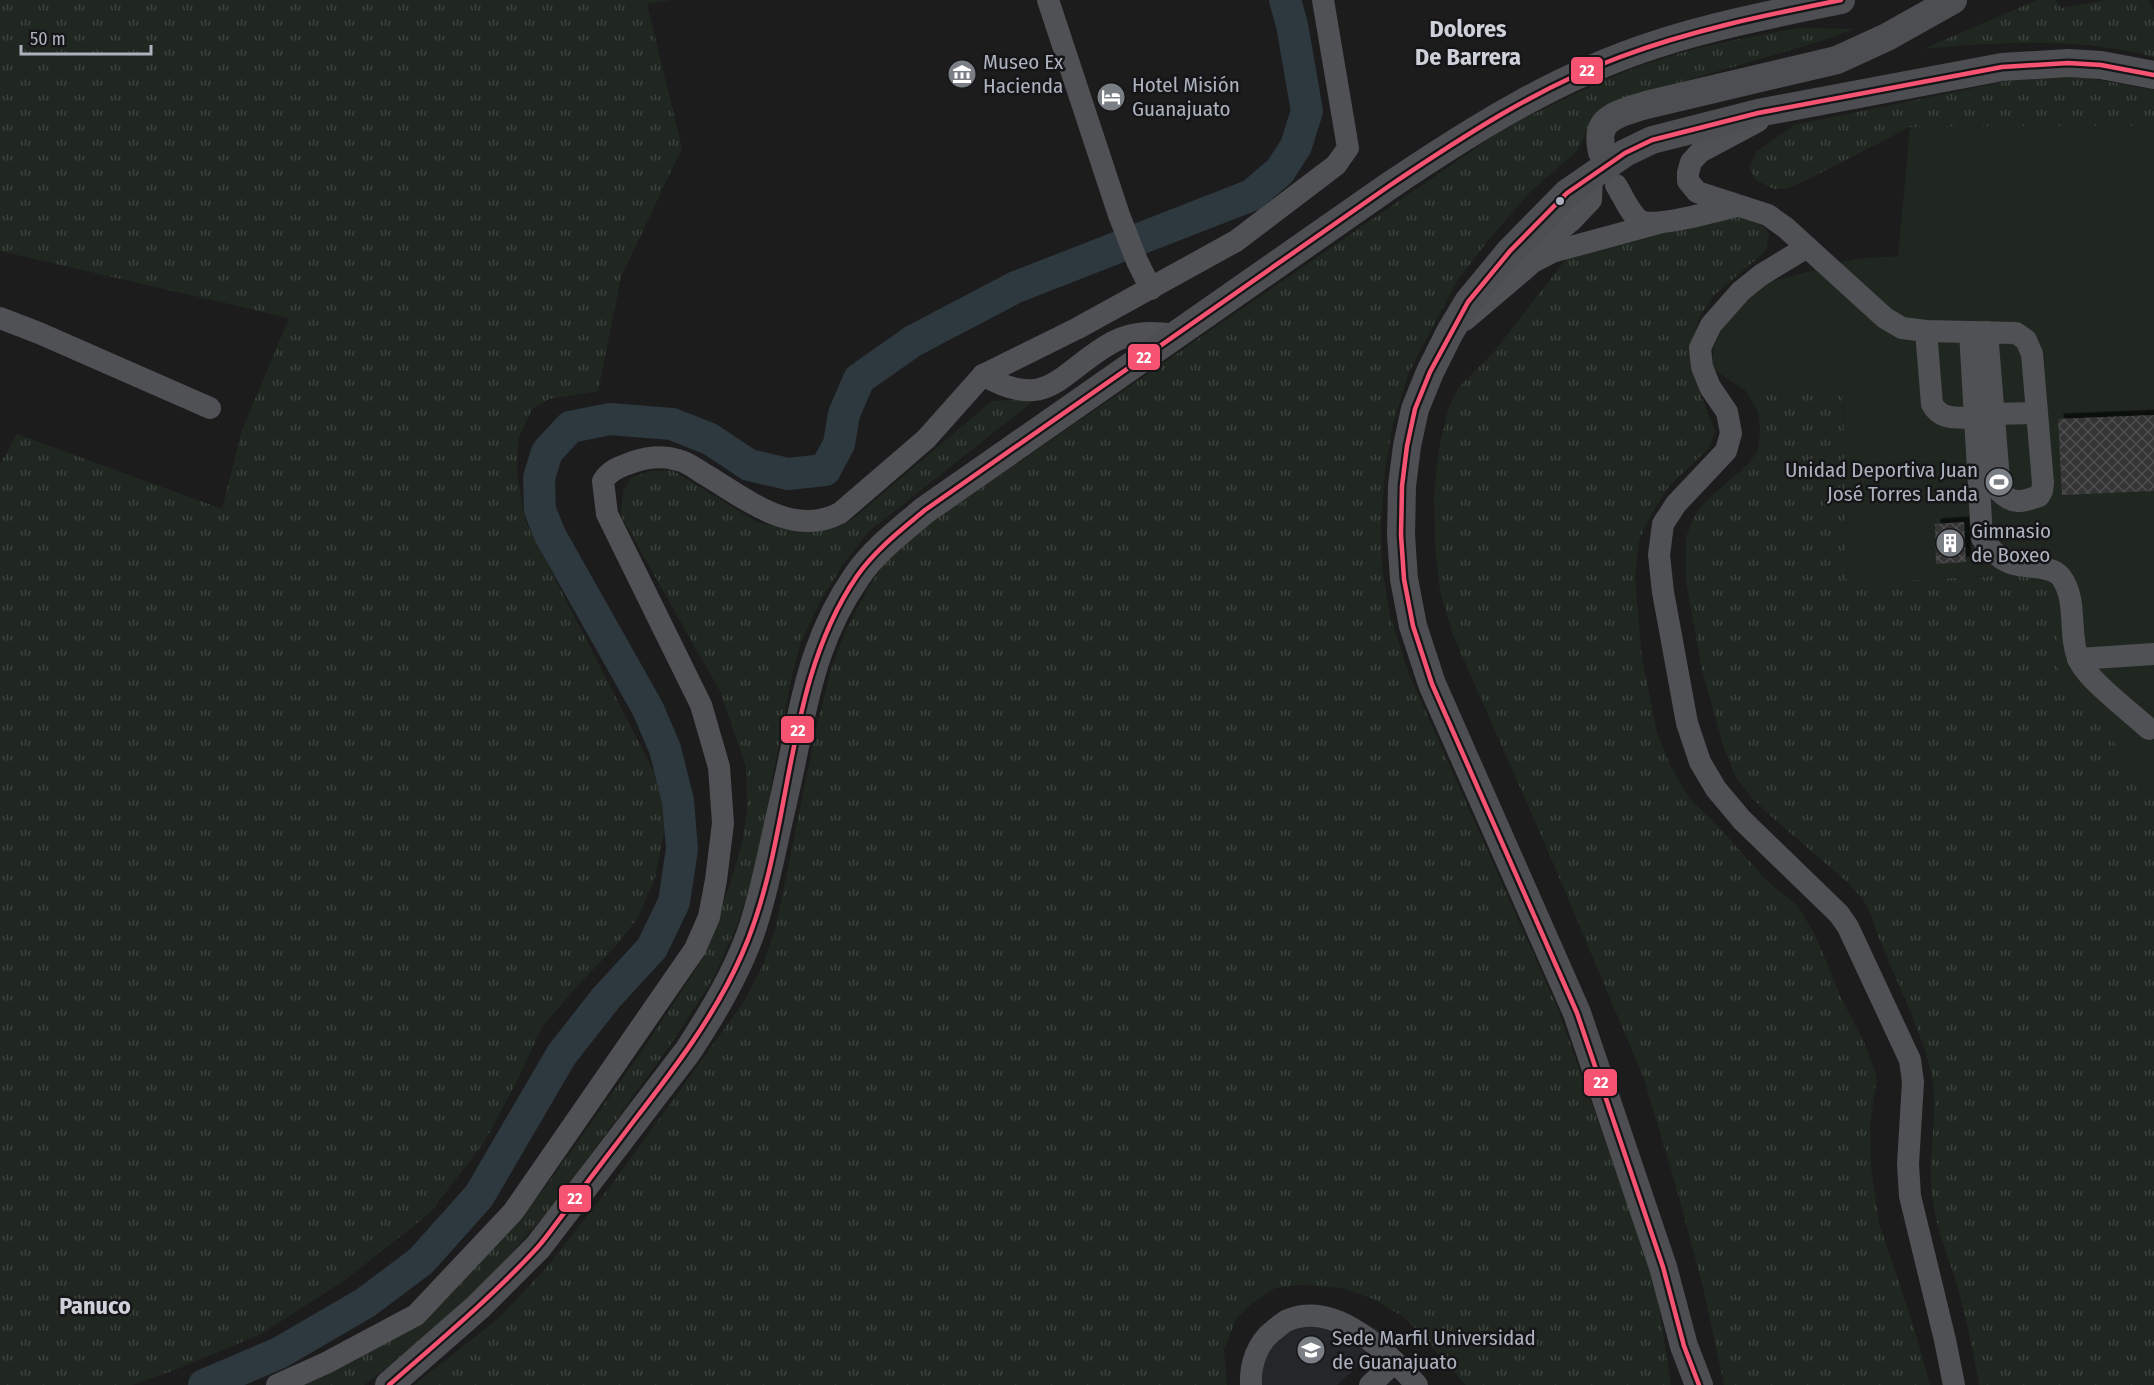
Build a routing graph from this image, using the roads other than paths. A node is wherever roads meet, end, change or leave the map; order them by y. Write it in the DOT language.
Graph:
graph roads {
  1 [pos="1048,0"];
  2 [pos="1323,0"];
  3 [pos="1841,0"];
  4 [pos="1953,0"];
  5 [pos="2154,75"];
  6 [pos="1781,109"];
  7 [pos="1603,171"];
  8 [pos="1737,206"];
  9 [pos="1659,224"];
  10 [pos="1807,247"];
  11 [pos="1151,289"];
  12 [pos="0,318"];
  13 [pos="1926,331"];
  14 [pos="1450,332"];
  15 [pos="1978,332"];
  16 [pos="1176,334"];
  17 [pos="983,375"];
  18 [pos="210,408"];
  19 [pos="2036,413"];
  20 [pos="1984,416"];
  21 [pos="2154,654"];
  22 [pos="2078,659"];
  23 [pos="2149,729"];
  24 [pos="1395,1362"];
  25 [pos="277,1385"];
  26 [pos="389,1385"];
  27 [pos="1251,1385"];
  28 [pos="1370,1385"];
  29 [pos="1417,1385"];
  30 [pos="1699,1385"];
  31 [pos="1954,1385"];
  1 -- 11 [label="street"];
  2 -- 11 [label="street"];
  3 -- 16 [label="main road"];
  4 -- 7 [label="main road"];
  5 -- 6 [label="main road"];
  6 -- 7 [label="main road"];
  6 -- 8 [label="street"];
  7 -- 9 [label="street"];
  7 -- 14 [label="main road"];
  8 -- 9 [label="street"];
  8 -- 10 [label="street"];
  9 -- 14 [label="street"];
  10 -- 13 [label="street"];
  10 -- 31 [label="street"];
  11 -- 17 [label="street"];
  12 -- 18 [label="street"];
  13 -- 15 [label="street"];
  13 -- 20 [label="street"];
  14 -- 30 [label="main road"];
  15 -- 19 [label="street"];
  15 -- 20 [label="street"];
  16 -- 17 [label="street"];
  16 -- 26 [label="main road"];
  17 -- 25 [label="street"];
  19 -- 20 [label="street"];
  19 -- 20 [label="street"];
  20 -- 22 [label="street"];
  21 -- 22 [label="street"];
  22 -- 23 [label="street"];
  24 -- 27 [label="street"];
  24 -- 28 [label="street"];
  24 -- 29 [label="street"];
}
